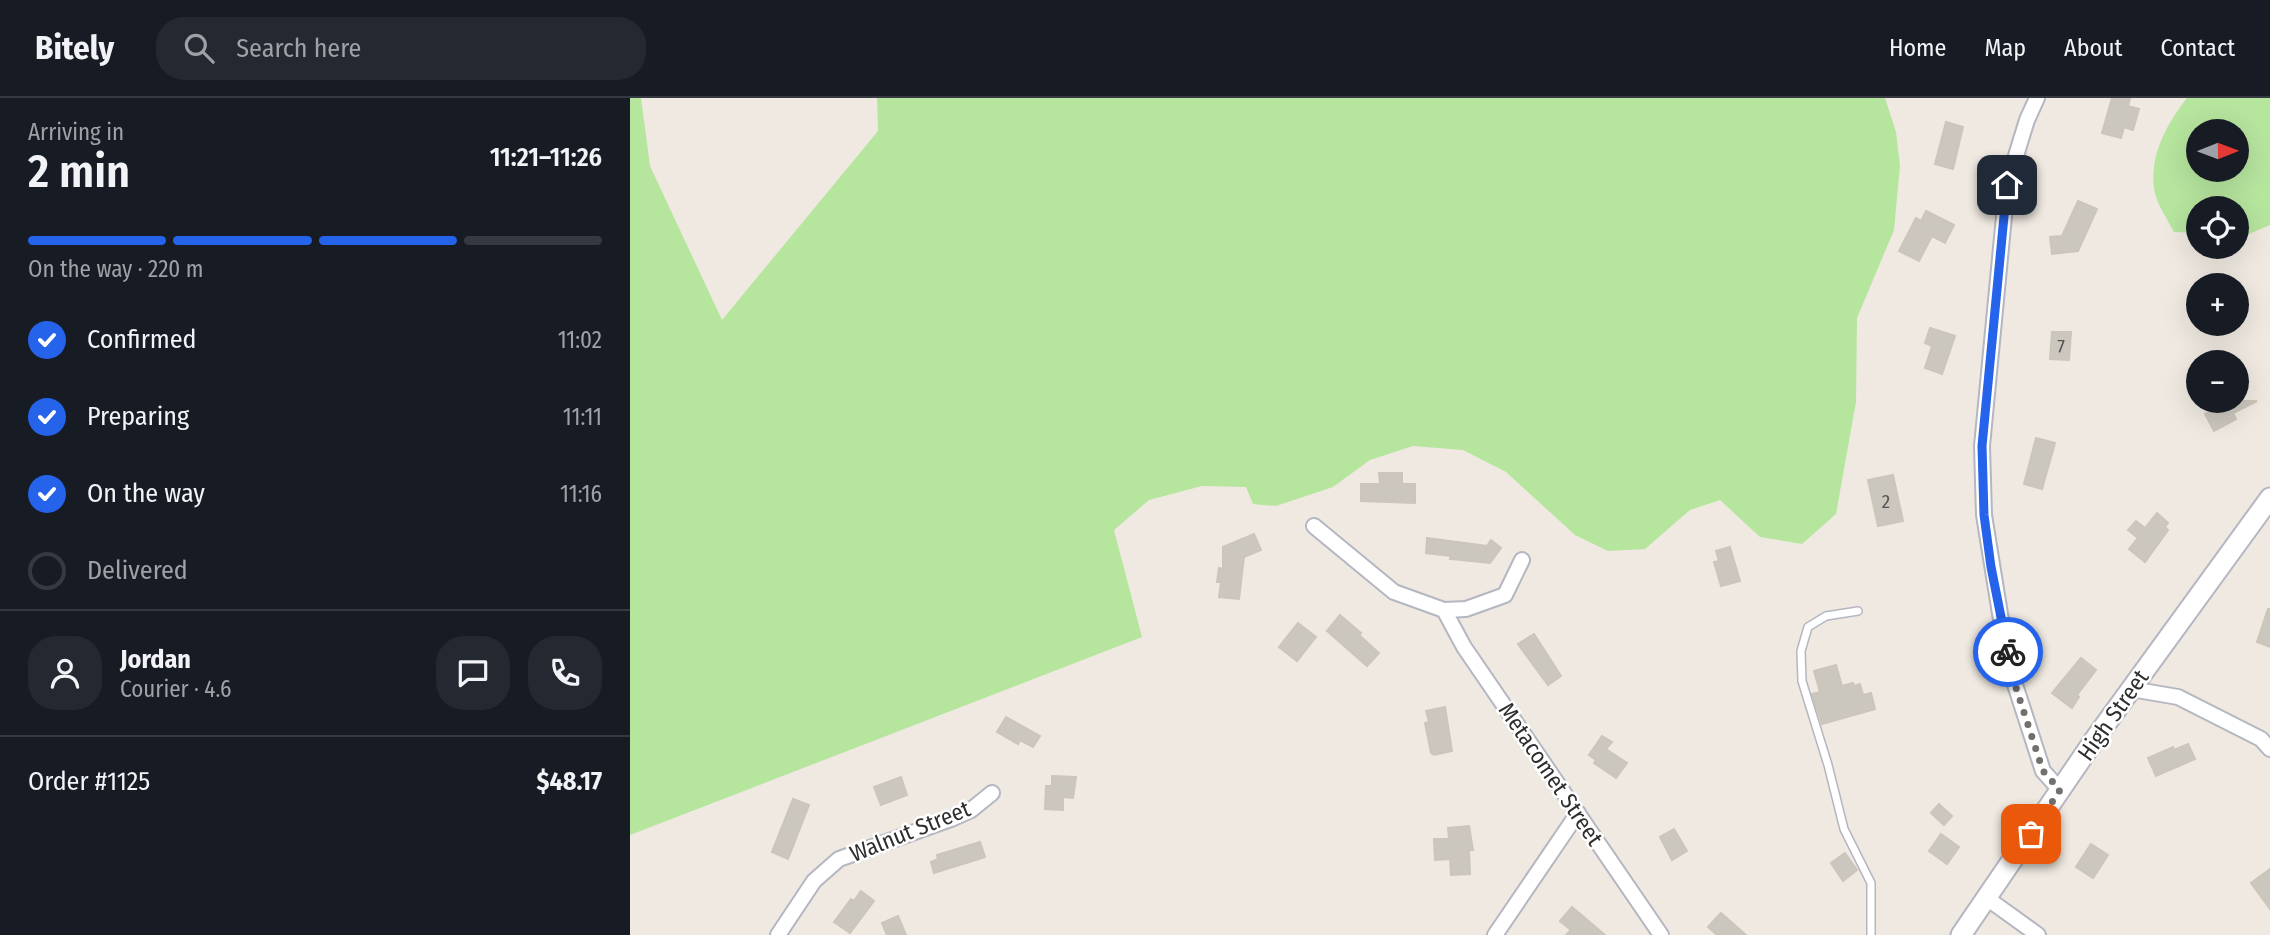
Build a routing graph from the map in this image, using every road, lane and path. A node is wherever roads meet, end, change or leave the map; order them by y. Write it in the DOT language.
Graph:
graph roads {
  1 [pos="2037,98"];
  2 [pos="2270,498"];
  3 [pos="1314,526"];
  4 [pos="1522,560"];
  5 [pos="1444,610"];
  6 [pos="1857,611"];
  7 [pos="2131,689"];
  8 [pos="2270,750"];
  9 [pos="2060,790"];
  10 [pos="992,793"];
  11 [pos="1578,813"];
  12 [pos="1988,899"];
  13 [pos="778,935"];
  14 [pos="1495,935"];
  15 [pos="1661,935"];
  16 [pos="1871,935"];
  17 [pos="1961,935"];
  18 [pos="2038,935"];
  1 -- 9 [label="street"];
  2 -- 7 [label="street, High Street"];
  3 -- 5 [label="street"];
  4 -- 5 [label="street"];
  5 -- 11 [label="street, Metacomet Street"];
  6 -- 16 [label="lane"];
  7 -- 8 [label="street"];
  7 -- 9 [label="street, High Street"];
  9 -- 12 [label="street, High Street"];
  10 -- 13 [label="street, Walnut Street"];
  11 -- 14 [label="street"];
  11 -- 15 [label="street, Metacomet Street"];
  12 -- 17 [label="street, High Street"];
  12 -- 18 [label="street"];
}
